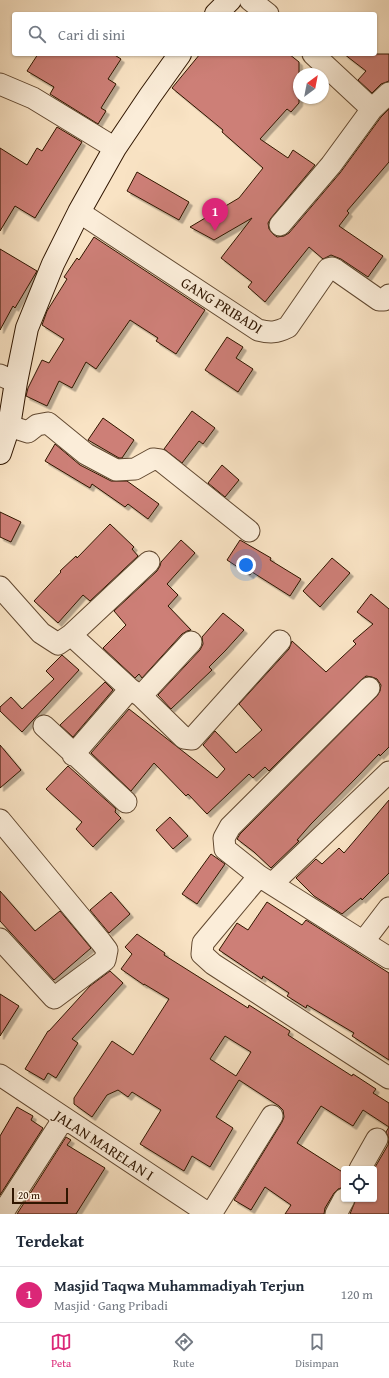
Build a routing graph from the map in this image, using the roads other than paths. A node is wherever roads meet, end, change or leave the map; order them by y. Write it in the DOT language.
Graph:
graph roads {
  1 [pos="230,0"];
  2 [pos="250,0"];
  3 [pos="218,12"];
  4 [pos="265,12"];
  5 [pos="179,56"];
  6 [pos="315,56"];
  7 [pos="0,84"];
  8 [pos="389,94"];
  9 [pos="372,108"];
  10 [pos="116,148"];
  11 [pos="79,212"];
  12 [pos="280,225"];
  13 [pos="389,295"];
  14 [pos="8,378"];
  15 [pos="9,426"];
  16 [pos="0,453"];
  17 [pos="249,530"];
  18 [pos="148,562"];
  19 [pos="0,587"];
  20 [pos="71,635"];
  21 [pos="280,641"];
  22 [pos="191,642"];
  23 [pos="369,688"];
  24 [pos="136,693"];
  25 [pos="44,726"];
  26 [pos="73,755"];
  27 [pos="389,772"];
  28 [pos="126,802"];
  29 [pos="0,820"];
  30 [pos="265,880"];
  31 [pos="389,908"];
  32 [pos="0,939"];
  33 [pos="363,942"];
  34 [pos="389,958"];
  35 [pos="0,1076"];
  36 [pos="389,1078"];
  37 [pos="272,1116"];
  38 [pos="64,1118"];
  39 [pos="377,1139"];
  40 [pos="362,1166"];
  41 [pos="342,1202"];
  42 [pos="2,1214"];
  43 [pos="210,1214"];
  44 [pos="336,1214"];
  1 -- 3 [label="street"];
  2 -- 4 [label="street"];
  5 -- 10 [label="street"];
  6 -- 9 [label="street"];
  7 -- 10 [label="street"];
  8 -- 9 [label="street"];
  9 -- 12 [label="street"];
  10 -- 11 [label="street"];
  11 -- 13 [label="street, GANG PRIBADI"];
  11 -- 14 [label="street"];
  14 -- 15 [label="street"];
  15 -- 16 [label="street"];
  15 -- 17 [label="street"];
  18 -- 20 [label="street"];
  19 -- 20 [label="street"];
  20 -- 24 [label="street"];
  21 -- 24 [label="street"];
  22 -- 24 [label="street"];
  23 -- 30 [label="street"];
  24 -- 26 [label="street"];
  25 -- 26 [label="street"];
  26 -- 28 [label="street"];
  27 -- 30 [label="street"];
  29 -- 32 [label="street"];
  30 -- 33 [label="street"];
  30 -- 36 [label="street"];
  31 -- 33 [label="street"];
  33 -- 34 [label="street"];
  35 -- 38 [label="street, JALAN MARELAN I"];
  37 -- 43 [label="street"];
  38 -- 42 [label="street"];
  38 -- 43 [label="street, JALAN MARELAN I"];
  39 -- 40 [label="street"];
  41 -- 44 [label="street"];
}
